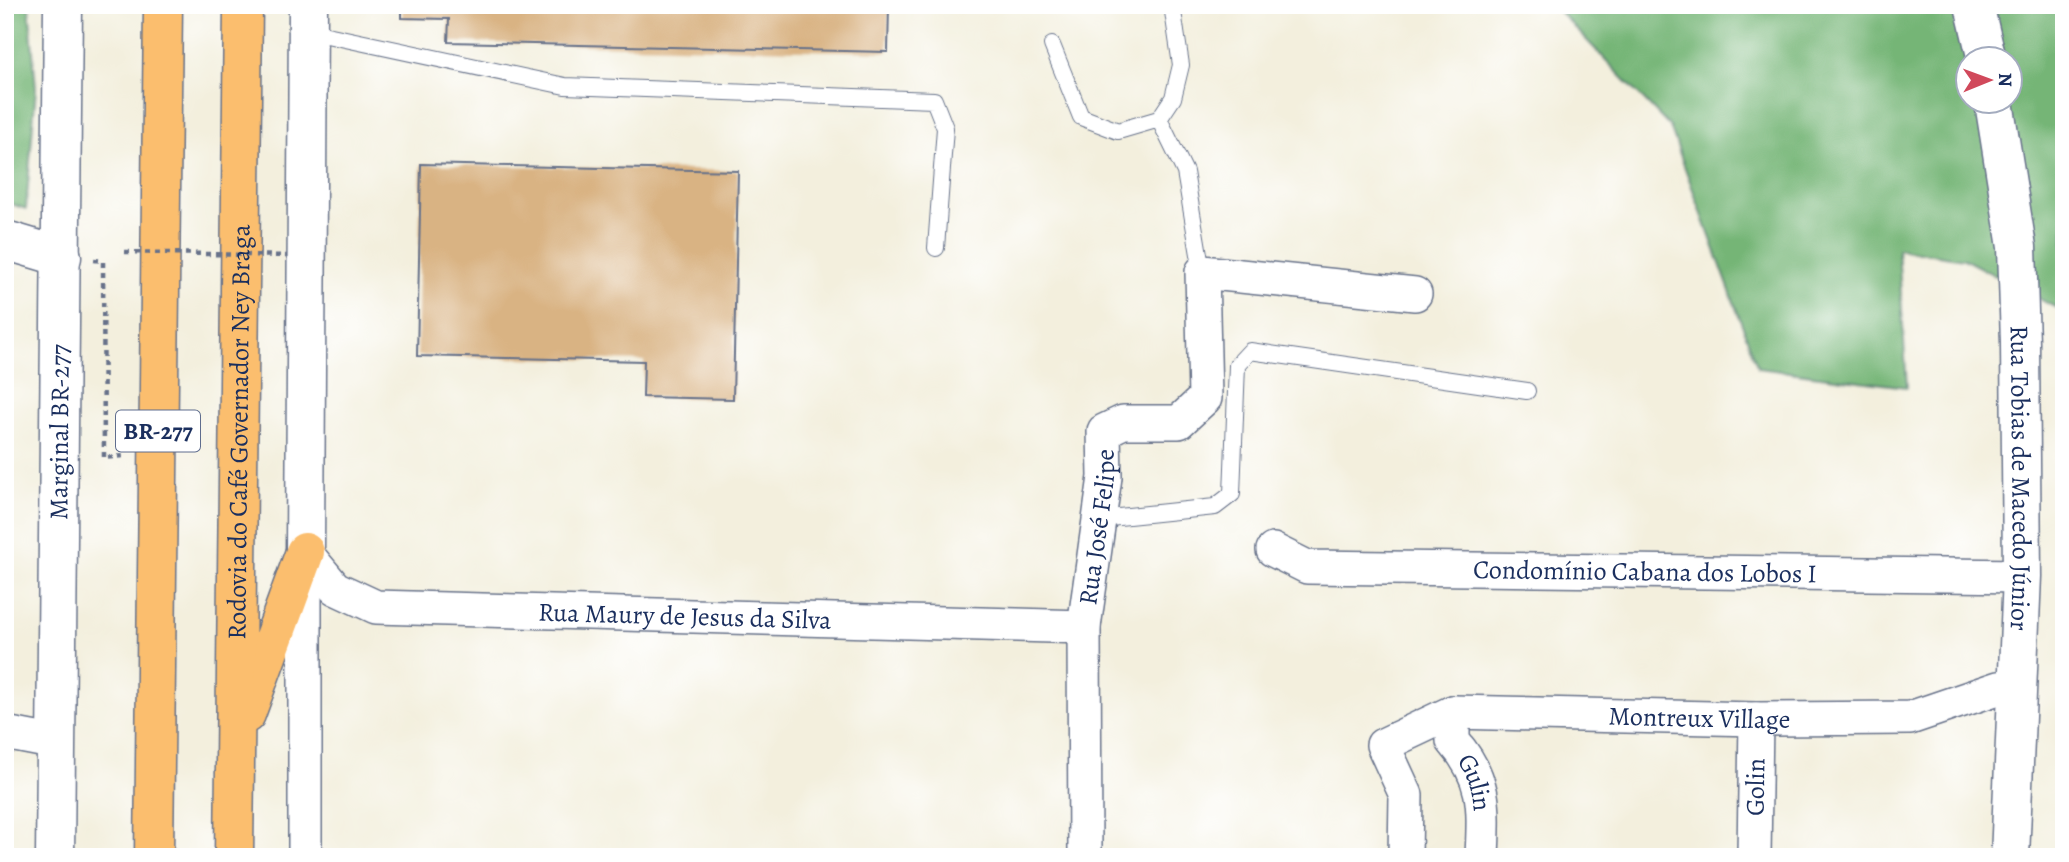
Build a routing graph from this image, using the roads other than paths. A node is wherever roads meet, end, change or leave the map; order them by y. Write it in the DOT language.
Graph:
graph roads {
  1 [pos="63,5"];
  2 [pos="163,5"];
  3 [pos="243,5"];
  4 [pos="1172,5"];
  5 [pos="1974,5"];
  6 [pos="308,18"];
  7 [pos="1052,45"];
  8 [pos="1984,46"];
  9 [pos="1996,116"];
  10 [pos="1159,119"];
  11 [pos="5,240"];
  12 [pos="936,248"];
  13 [pos="62,257"];
  14 [pos="1202,272"];
  15 [pos="1415,294"];
  16 [pos="1527,391"];
  17 [pos="1100,519"];
  18 [pos="1273,550"];
  19 [pos="304,552"];
  20 [pos="2022,576"];
  21 [pos="1084,627"];
  22 [pos="2018,690"];
  23 [pos="1453,712"];
  24 [pos="1756,719"];
  25 [pos="5,733"];
  26 [pos="57,743"];
  27 [pos="235,743"];
  28 [pos="55,857"];
  29 [pos="154,857"];
  30 [pos="234,857"];
  31 [pos="305,857"];
  32 [pos="1085,857"];
  33 [pos="1405,857"];
  34 [pos="1482,857"];
  35 [pos="1754,857"];
  36 [pos="2010,857"];
  1 -- 13 [label="street, Marginal BR-277"];
  2 -- 29 [label="highway, BR-277"];
  3 -- 27 [label="highway, Rodovia do Café Governador Ney Braga / BR-277"];
  4 -- 10 [label="lane"];
  5 -- 8 [label="street"];
  6 -- 12 [label="lane"];
  6 -- 19 [label="street"];
  7 -- 10 [label="lane"];
  9 -- 20 [label="street, Rua Tobias de Macedo Júnior"];
  10 -- 14 [label="lane, Rua José Felipe"];
  11 -- 13 [label="street"];
  13 -- 26 [label="street, Marginal BR-277"];
  14 -- 15 [label="street"];
  14 -- 17 [label="street, Rua José Felipe"];
  16 -- 17 [label="lane"];
  17 -- 21 [label="street, Rua José Felipe"];
  18 -- 20 [label="street, Condomínio Cabana dos Lobos I"];
  19 -- 21 [label="street, Rua Maury de Jesus da Silva"];
  19 -- 27 [label="highway"];
  19 -- 31 [label="street"];
  20 -- 22 [label="street, Rua Tobias de Macedo Júnior"];
  21 -- 32 [label="street, Rua José Felipe"];
  22 -- 24 [label="street, Montreux Village"];
  22 -- 36 [label="street, Rua Tobias de Macedo Júnior"];
  23 -- 24 [label="street, Montreux Village"];
  23 -- 33 [label="street, Montreux Village"];
  23 -- 34 [label="street, Gulin"];
  24 -- 35 [label="street, Golin"];
  25 -- 26 [label="street"];
  26 -- 28 [label="street, Marginal BR-277"];
  27 -- 30 [label="highway, Rodovia do Café Governador Ney Braga / BR-277"];
}
